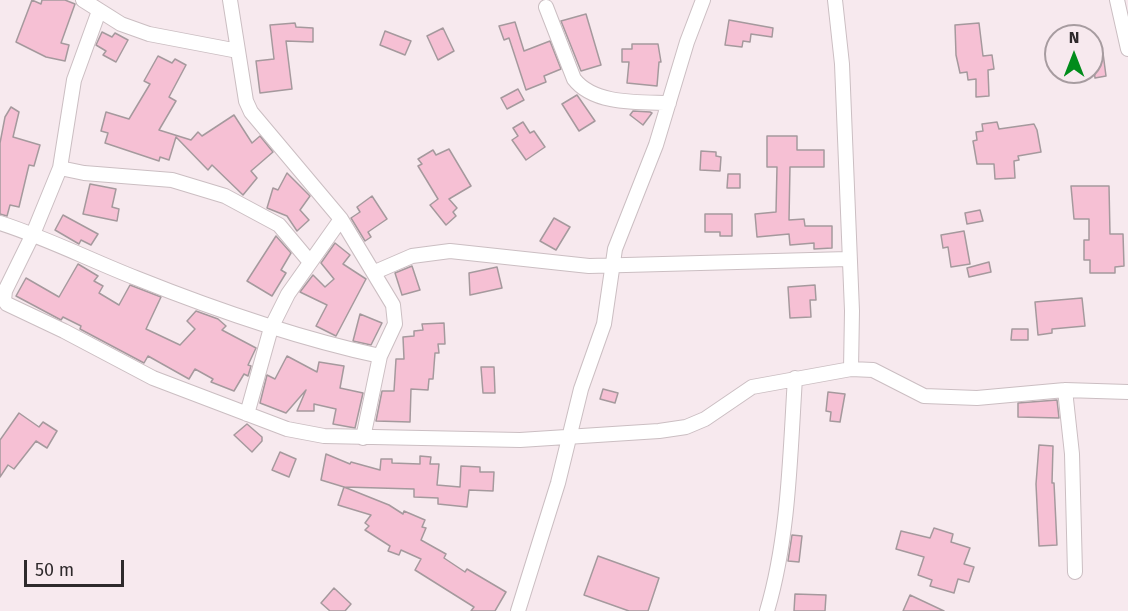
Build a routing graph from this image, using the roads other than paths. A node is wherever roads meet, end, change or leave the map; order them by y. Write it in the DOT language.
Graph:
graph roads {
  1 [pos="83,0"];
  2 [pos="230,0"];
  3 [pos="703,0"];
  4 [pos="835,0"];
  5 [pos="1117,0"];
  6 [pos="546,7"];
  7 [pos="99,11"];
  8 [pos="1128,49"];
  9 [pos="238,51"];
  10 [pos="669,103"];
  11 [pos="60,168"];
  12 [pos="341,219"];
  13 [pos="0,223"];
  14 [pos="33,234"];
  15 [pos="848,259"];
  16 [pos="310,262"];
  17 [pos="612,265"];
  18 [pos="375,272"];
  19 [pos="271,328"];
  20 [pos="380,356"];
  21 [pos="851,369"];
  22 [pos="795,378"];
  23 [pos="1065,390"];
  24 [pos="1128,392"];
  25 [pos="247,414"];
  26 [pos="363,438"];
  27 [pos="570,438"];
  28 [pos="1075,572"];
  29 [pos="518,611"];
  30 [pos="767,611"];
  1 -- 7 [label="street"];
  2 -- 9 [label="street"];
  3 -- 10 [label="street"];
  4 -- 15 [label="street"];
  5 -- 8 [label="street"];
  6 -- 10 [label="street"];
  7 -- 9 [label="street"];
  7 -- 11 [label="street"];
  9 -- 12 [label="street"];
  10 -- 17 [label="street"];
  11 -- 14 [label="street"];
  11 -- 16 [label="street"];
  12 -- 16 [label="street"];
  12 -- 18 [label="street"];
  13 -- 14 [label="street"];
  14 -- 19 [label="street"];
  14 -- 25 [label="street"];
  15 -- 17 [label="street"];
  15 -- 21 [label="street"];
  16 -- 19 [label="street"];
  17 -- 18 [label="street"];
  17 -- 27 [label="street"];
  18 -- 20 [label="street"];
  19 -- 20 [label="street"];
  19 -- 25 [label="street"];
  20 -- 26 [label="street"];
  21 -- 22 [label="street"];
  21 -- 23 [label="street"];
  22 -- 27 [label="street"];
  22 -- 30 [label="street"];
  23 -- 24 [label="street"];
  23 -- 28 [label="street"];
  25 -- 26 [label="street"];
  26 -- 27 [label="street"];
  27 -- 29 [label="street"];
}
